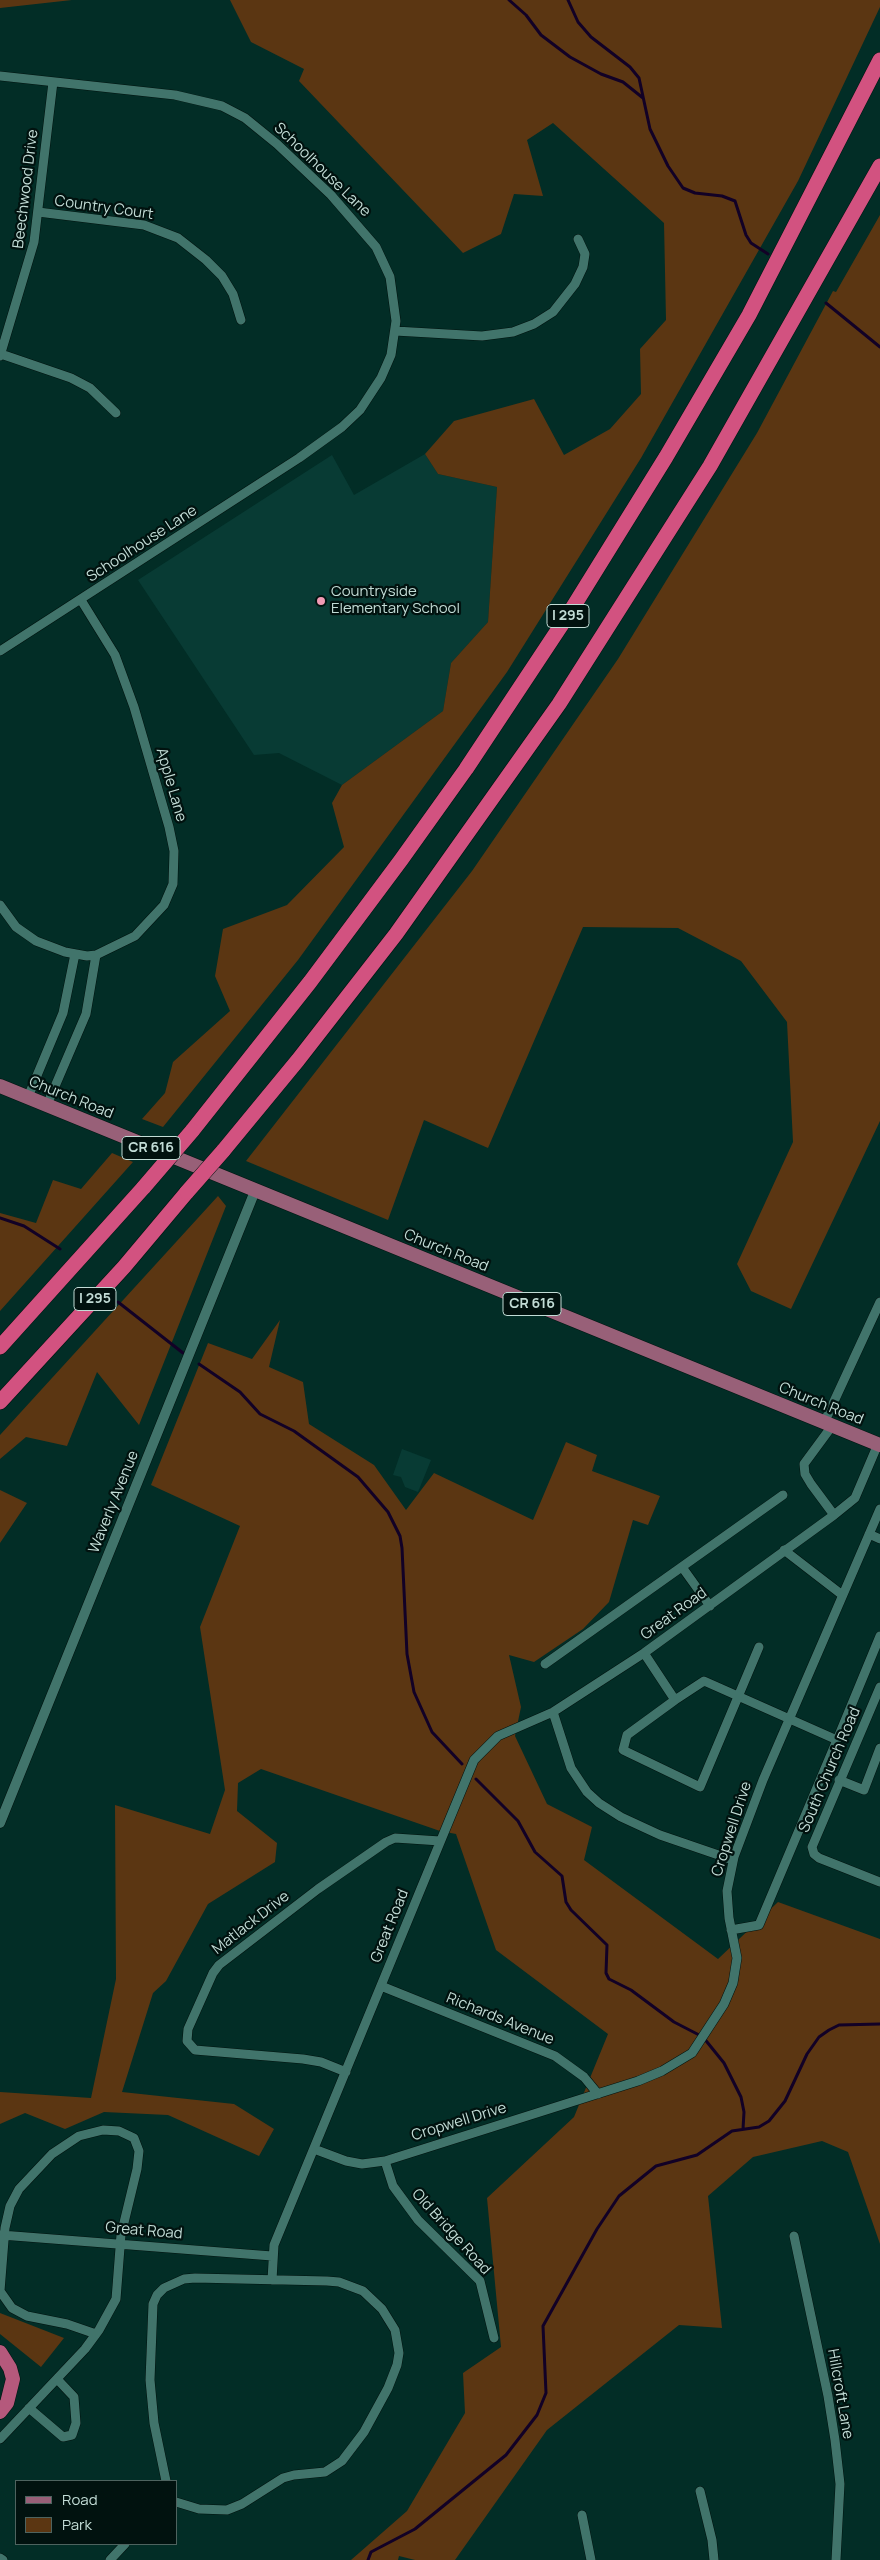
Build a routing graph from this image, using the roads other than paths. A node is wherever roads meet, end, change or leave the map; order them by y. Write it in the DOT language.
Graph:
graph roads {
  1 [pos="880,60"];
  2 [pos="0,76"];
  3 [pos="53,82"];
  4 [pos="880,166"];
  5 [pos="38,212"];
  6 [pos="578,239"];
  7 [pos="241,320"];
  8 [pos="395,331"];
  9 [pos="0,355"];
  10 [pos="116,413"];
  11 [pos="81,600"];
  12 [pos="0,651"];
  13 [pos="0,905"];
  14 [pos="75,954"];
  15 [pos="96,955"];
  16 [pos="0,1086"];
  17 [pos="28,1098"];
  18 [pos="47,1106"];
  19 [pos="255,1190"];
  20 [pos="880,1302"];
  21 [pos="0,1346"];
  22 [pos="0,1402"];
  23 [pos="828,1425"];
  24 [pos="879,1445"];
  25 [pos="784,1495"];
  26 [pos="880,1509"];
  27 [pos="834,1515"];
  28 [pos="869,1534"];
  29 [pos="880,1539"];
  30 [pos="784,1550"];
  31 [pos="682,1567"];
  32 [pos="841,1594"];
  33 [pos="710,1606"];
  34 [pos="880,1636"];
  35 [pos="759,1647"];
  36 [pos="644,1653"];
  37 [pos="546,1664"];
  38 [pos="880,1687"];
  39 [pos="738,1697"];
  40 [pos="675,1700"];
  41 [pos="554,1712"];
  42 [pos="790,1719"];
  43 [pos="837,1740"];
  44 [pos="880,1748"];
  45 [pos="839,1780"];
  46 [pos="0,1824"];
  47 [pos="440,1841"];
  48 [pos="733,1860"];
  49 [pos="880,1882"];
  50 [pos="731,1930"];
  51 [pos="381,1986"];
  52 [pos="346,2072"];
  53 [pos="598,2094"];
  54 [pos="314,2149"];
  55 [pos="385,2161"];
  56 [pos="2,2235"];
  57 [pos="794,2236"];
  58 [pos="120,2242"];
  59 [pos="272,2256"];
  60 [pos="272,2280"];
  61 [pos="96,2334"];
  62 [pos="494,2338"];
  63 [pos="0,2352"];
  64 [pos="57,2379"];
  65 [pos="29,2408"];
  66 [pos="0,2412"];
  67 [pos="0,2439"];
  68 [pos="166,2480"];
  69 [pos="700,2491"];
  70 [pos="178,2503"];
  71 [pos="582,2515"];
  72 [pos="125,2545"];
  73 [pos="110,2560"];
  74 [pos="591,2560"];
  75 [pos="714,2560"];
  76 [pos="836,2560"];
  1 -- 21 [label="highway, I 295, bridge"];
  2 -- 3 [label="street, Schoolhouse Lane"];
  3 -- 5 [label="street, Beechwood Drive"];
  3 -- 8 [label="street, Schoolhouse Lane"];
  4 -- 22 [label="highway, I 295, bridge"];
  5 -- 7 [label="street, Country Court"];
  5 -- 9 [label="street, Beechwood Drive"];
  6 -- 8 [label="street"];
  8 -- 11 [label="street, Schoolhouse Lane"];
  9 -- 10 [label="street"];
  11 -- 12 [label="street, Schoolhouse Lane"];
  11 -- 15 [label="street, Apple Lane"];
  13 -- 14 [label="street"];
  14 -- 15 [label="street"];
  14 -- 17 [label="street"];
  15 -- 18 [label="street"];
  16 -- 17 [label="main road, Church Road / CR 616"];
  17 -- 18 [label="main road, Church Road / CR 616"];
  18 -- 19 [label="main road, Church Road / CR 616"];
  19 -- 23 [label="main road, Church Road / CR 616"];
  19 -- 46 [label="street, Waverly Avenue"];
  20 -- 23 [label="street"];
  23 -- 24 [label="main road, Church Road / CR 616"];
  23 -- 27 [label="street"];
  24 -- 27 [label="street, Great Road"];
  25 -- 31 [label="street"];
  26 -- 28 [label="street, Cropwell Drive"];
  27 -- 30 [label="street, Great Road"];
  28 -- 29 [label="street"];
  28 -- 32 [label="street, Cropwell Drive"];
  30 -- 32 [label="street"];
  30 -- 33 [label="street, Great Road"];
  31 -- 33 [label="street"];
  31 -- 37 [label="street"];
  32 -- 42 [label="street, Cropwell Drive"];
  33 -- 36 [label="street, Great Road"];
  34 -- 43 [label="street"];
  35 -- 39 [label="street"];
  36 -- 40 [label="street"];
  36 -- 41 [label="street, Great Road"];
  38 -- 45 [label="street, South Church Road"];
  39 -- 40 [label="street"];
  39 -- 40 [label="street"];
  39 -- 42 [label="street"];
  41 -- 47 [label="street, Great Road"];
  41 -- 48 [label="street"];
  42 -- 43 [label="street"];
  42 -- 48 [label="street, Cropwell Drive"];
  43 -- 50 [label="street"];
  44 -- 45 [label="street"];
  45 -- 49 [label="street, South Church Road"];
  47 -- 51 [label="street, Great Road"];
  47 -- 52 [label="street, Matlack Drive"];
  48 -- 50 [label="street, Cropwell Drive"];
  50 -- 53 [label="street, Cropwell Drive"];
  51 -- 52 [label="street, Great Road"];
  51 -- 53 [label="street, Richards Avenue"];
  52 -- 54 [label="street, Great Road"];
  53 -- 55 [label="street, Cropwell Drive"];
  54 -- 55 [label="street"];
  54 -- 59 [label="street, Great Road"];
  55 -- 62 [label="street, Old Bridge Road"];
  56 -- 58 [label="street, Great Road"];
  56 -- 58 [label="street"];
  56 -- 61 [label="street"];
  57 -- 76 [label="street, Hillcroft Lane"];
  58 -- 59 [label="street, Great Road"];
  58 -- 61 [label="street"];
  59 -- 60 [label="street"];
  60 -- 68 [label="street"];
  60 -- 70 [label="street"];
  61 -- 64 [label="street"];
  63 -- 66 [label="highway"];
  64 -- 65 [label="street"];
  64 -- 65 [label="street"];
  65 -- 67 [label="street"];
  69 -- 75 [label="street"];
  71 -- 74 [label="street"];
  72 -- 73 [label="street"];
}
